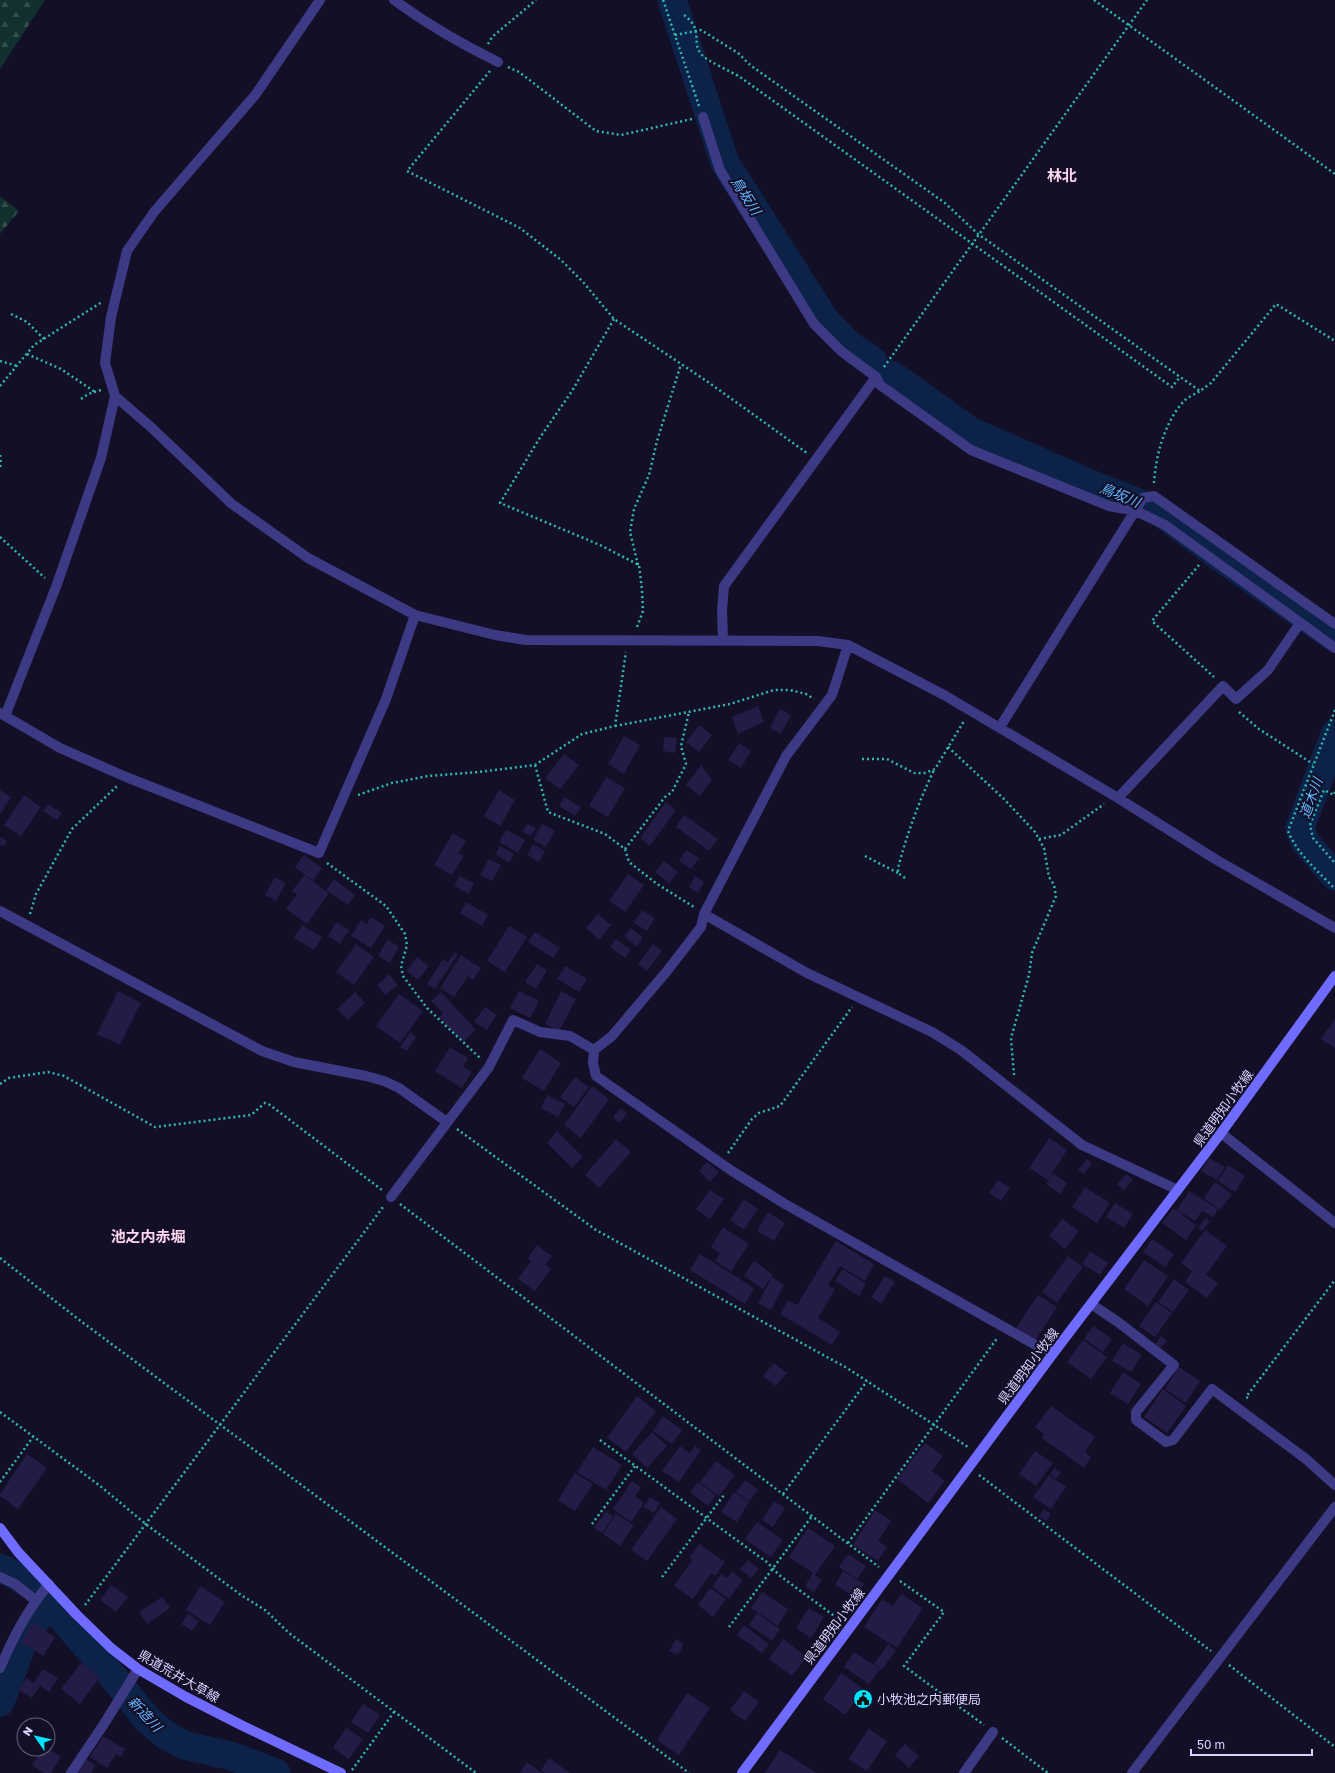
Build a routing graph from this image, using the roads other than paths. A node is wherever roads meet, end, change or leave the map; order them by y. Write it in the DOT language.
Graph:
graph roads {
  1 [pos="320,0"];
  2 [pos="394,0"];
  3 [pos="498,62"];
  4 [pos="703,117"];
  5 [pos="876,377"];
  6 [pos="114,392"];
  7 [pos="1136,509"];
  8 [pos="415,615"];
  9 [pos="1300,623"];
  10 [pos="1335,624"];
  11 [pos="723,640"];
  12 [pos="848,645"];
  13 [pos="1335,648"];
  14 [pos="2,715"];
  15 [pos="1000,727"];
  16 [pos="1116,797"];
  17 [pos="0,911"];
  18 [pos="704,914"];
  19 [pos="1335,928"];
  20 [pos="1335,976"];
  21 [pos="594,1050"];
  22 [pos="447,1122"];
  23 [pos="1221,1133"];
  24 [pos="1178,1190"];
  25 [pos="391,1197"];
  26 [pos="1335,1223"];
  27 [pos="1091,1304"];
  28 [pos="1055,1351"];
  29 [pos="1335,1485"];
  30 [pos="1335,1507"];
  31 [pos="0,1528"];
  32 [pos="0,1577"];
  33 [pos="49,1584"];
  34 [pos="35,1600"];
  35 [pos="0,1668"];
  36 [pos="138,1669"];
  37 [pos="993,1732"];
  38 [pos="71,1773"];
  39 [pos="341,1773"];
  40 [pos="742,1773"];
  41 [pos="964,1773"];
  42 [pos="1132,1773"];
  1 -- 6 [label="street"];
  2 -- 3 [label="street"];
  4 -- 5 [label="street"];
  5 -- 7 [label="street"];
  5 -- 11 [label="street"];
  6 -- 8 [label="street"];
  6 -- 14 [label="street"];
  7 -- 9 [label="street"];
  7 -- 10 [label="street"];
  7 -- 15 [label="street"];
  8 -- 11 [label="street"];
  8 -- 14 [label="street"];
  9 -- 13 [label="street"];
  9 -- 16 [label="street"];
  11 -- 12 [label="street"];
  12 -- 15 [label="street"];
  12 -- 18 [label="street"];
  15 -- 16 [label="street"];
  16 -- 19 [label="street"];
  17 -- 22 [label="street"];
  18 -- 21 [label="street"];
  18 -- 24 [label="street"];
  20 -- 23 [label="main road, 県道明知小牧線"];
  21 -- 22 [label="street"];
  21 -- 28 [label="street"];
  22 -- 25 [label="street"];
  23 -- 24 [label="main road, 県道明知小牧線"];
  23 -- 26 [label="street"];
  24 -- 27 [label="main road, 県道明知小牧線"];
  27 -- 28 [label="main road, 県道明知小牧線"];
  27 -- 29 [label="street"];
  28 -- 40 [label="main road, 県道明知小牧線"];
  30 -- 42 [label="street"];
  31 -- 33 [label="main road, 県道荒井大草線"];
  32 -- 34 [label="street"];
  33 -- 34 [label="street"];
  33 -- 36 [label="main road, 県道荒井大草線"];
  34 -- 35 [label="street"];
  36 -- 38 [label="street"];
  36 -- 39 [label="main road, 県道荒井大草線"];
  37 -- 41 [label="street"];
}
